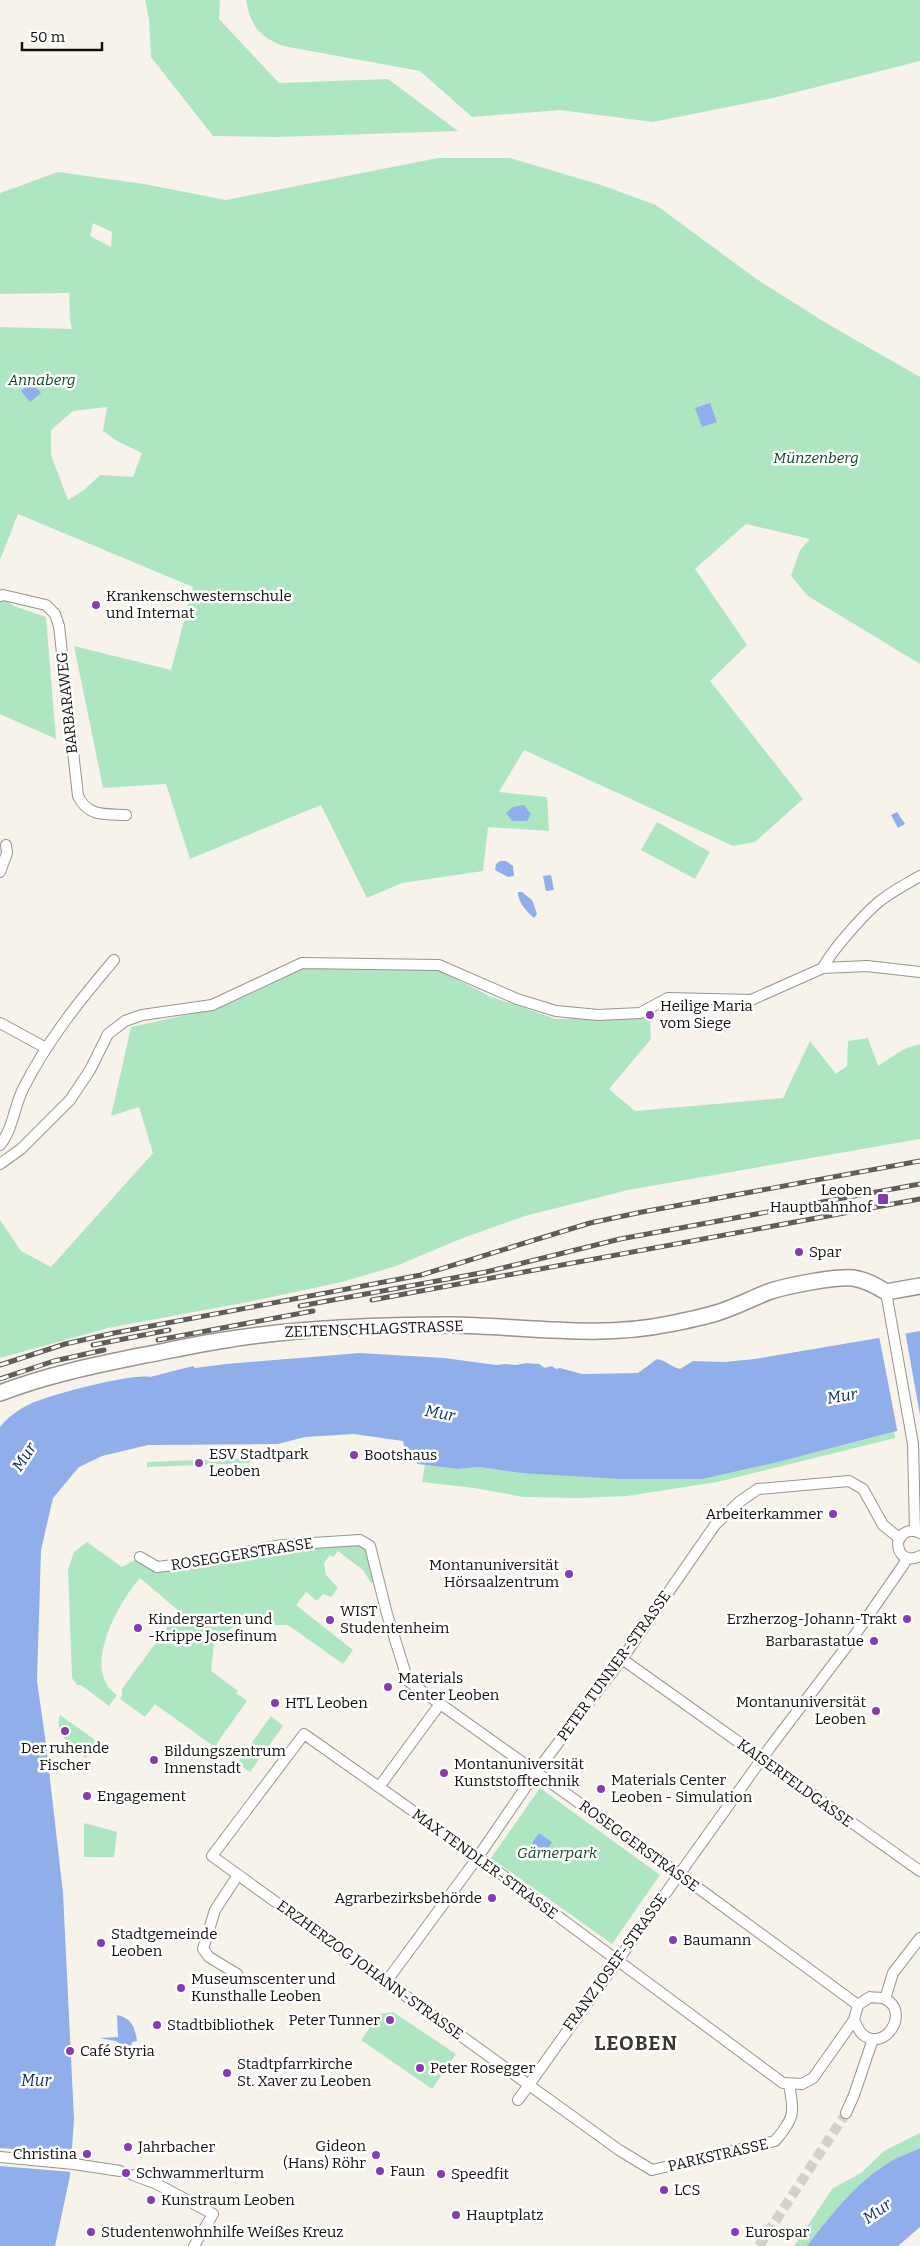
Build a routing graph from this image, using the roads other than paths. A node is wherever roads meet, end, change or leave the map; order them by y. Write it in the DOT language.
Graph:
graph roads {
  1 [pos="0,596"];
  2 [pos="126,815"];
  3 [pos="6,845"];
  4 [pos="0,872"];
  5 [pos="920,876"];
  6 [pos="114,960"];
  7 [pos="823,968"];
  8 [pos="920,972"];
  9 [pos="0,1023"];
  10 [pos="46,1048"];
  11 [pos="0,1145"];
  12 [pos="0,1164"];
  13 [pos="920,1286"];
  14 [pos="886,1292"];
  15 [pos="0,1393"];
  16 [pos="915,1440"];
  17 [pos="918,1532"];
  18 [pos="899,1538"];
  19 [pos="920,1556"];
  20 [pos="140,1557"];
  21 [pos="906,1558"];
  22 [pos="622,1659"];
  23 [pos="440,1704"];
  24 [pos="762,1759"];
  25 [pos="536,1772"];
  26 [pos="379,1787"];
  27 [pos="212,1856"];
  28 [pos="478,1857"];
  29 [pos="920,1871"];
  30 [pos="679,1874"];
  31 [pos="238,1875"];
  32 [pos="920,1938"];
  33 [pos="617,1961"];
  34 [pos="238,1974"];
  35 [pos="386,1982"];
  36 [pos="885,1999"];
  37 [pos="858,2005"];
  38 [pos="854,2020"];
  39 [pos="873,2039"];
  40 [pos="529,2084"];
  41 [pos="789,2085"];
  42 [pos="518,2100"];
  43 [pos="846,2113"];
  44 [pos="0,2157"];
  45 [pos="120,2172"];
  46 [pos="133,2175"];
  47 [pos="194,2246"];
  1 -- 2 [label="street, BARBARAWEG"];
  3 -- 4 [label="street"];
  5 -- 7 [label="street"];
  6 -- 10 [label="street"];
  7 -- 8 [label="street"];
  7 -- 12 [label="street"];
  9 -- 10 [label="street"];
  10 -- 11 [label="street"];
  13 -- 14 [label="main road"];
  14 -- 15 [label="main road, ZELTENSCHLAGSTRASSE"];
  14 -- 16 [label="street"];
  16 -- 17 [label="street"];
  17 -- 18 [label="street"];
  18 -- 21 [label="street"];
  18 -- 22 [label="street, PETER TUNNER-STRASSE"];
  19 -- 21 [label="street"];
  20 -- 23 [label="street, ROSEGGERSTRASSE"];
  21 -- 24 [label="street, FRANZ JOSEF-STRASSE"];
  22 -- 24 [label="street, KAISERFELDGASSE"];
  22 -- 25 [label="street, PETER TUNNER-STRASSE"];
  23 -- 25 [label="street, ROSEGGERSTRASSE"];
  23 -- 26 [label="street"];
  24 -- 29 [label="street, KAISERFELDGASSE"];
  24 -- 30 [label="street, FRANZ JOSEF-STRASSE"];
  25 -- 28 [label="street, PETER TUNNER-STRASSE"];
  25 -- 30 [label="street, ROSEGGERSTRASSE"];
  26 -- 27 [label="street, MAX TENDLER-STRASSE"];
  26 -- 28 [label="street, MAX TENDLER-STRASSE"];
  27 -- 31 [label="street, ERZHERZOG JOHANN-STRASSE"];
  28 -- 33 [label="street, MAX TENDLER-STRASSE"];
  28 -- 35 [label="street, PETER TUNNER-STRASSE"];
  30 -- 33 [label="street, FRANZ JOSEF-STRASSE"];
  30 -- 37 [label="street, ROSEGGERSTRASSE"];
  31 -- 34 [label="street"];
  31 -- 35 [label="street, ERZHERZOG JOHANN-STRASSE"];
  32 -- 36 [label="street"];
  33 -- 40 [label="street, FRANZ JOSEF-STRASSE"];
  33 -- 41 [label="street, MAX TENDLER-STRASSE"];
  35 -- 40 [label="street, ERZHERZOG JOHANN-STRASSE"];
  36 -- 37 [label="street"];
  36 -- 39 [label="street"];
  37 -- 38 [label="street"];
  38 -- 39 [label="street"];
  38 -- 41 [label="street"];
  39 -- 43 [label="street"];
  40 -- 41 [label="street, PARKSTRASSE"];
  40 -- 42 [label="street, FRANZ JOSEF-STRASSE"];
  44 -- 45 [label="street"];
  46 -- 47 [label="street"];
}
